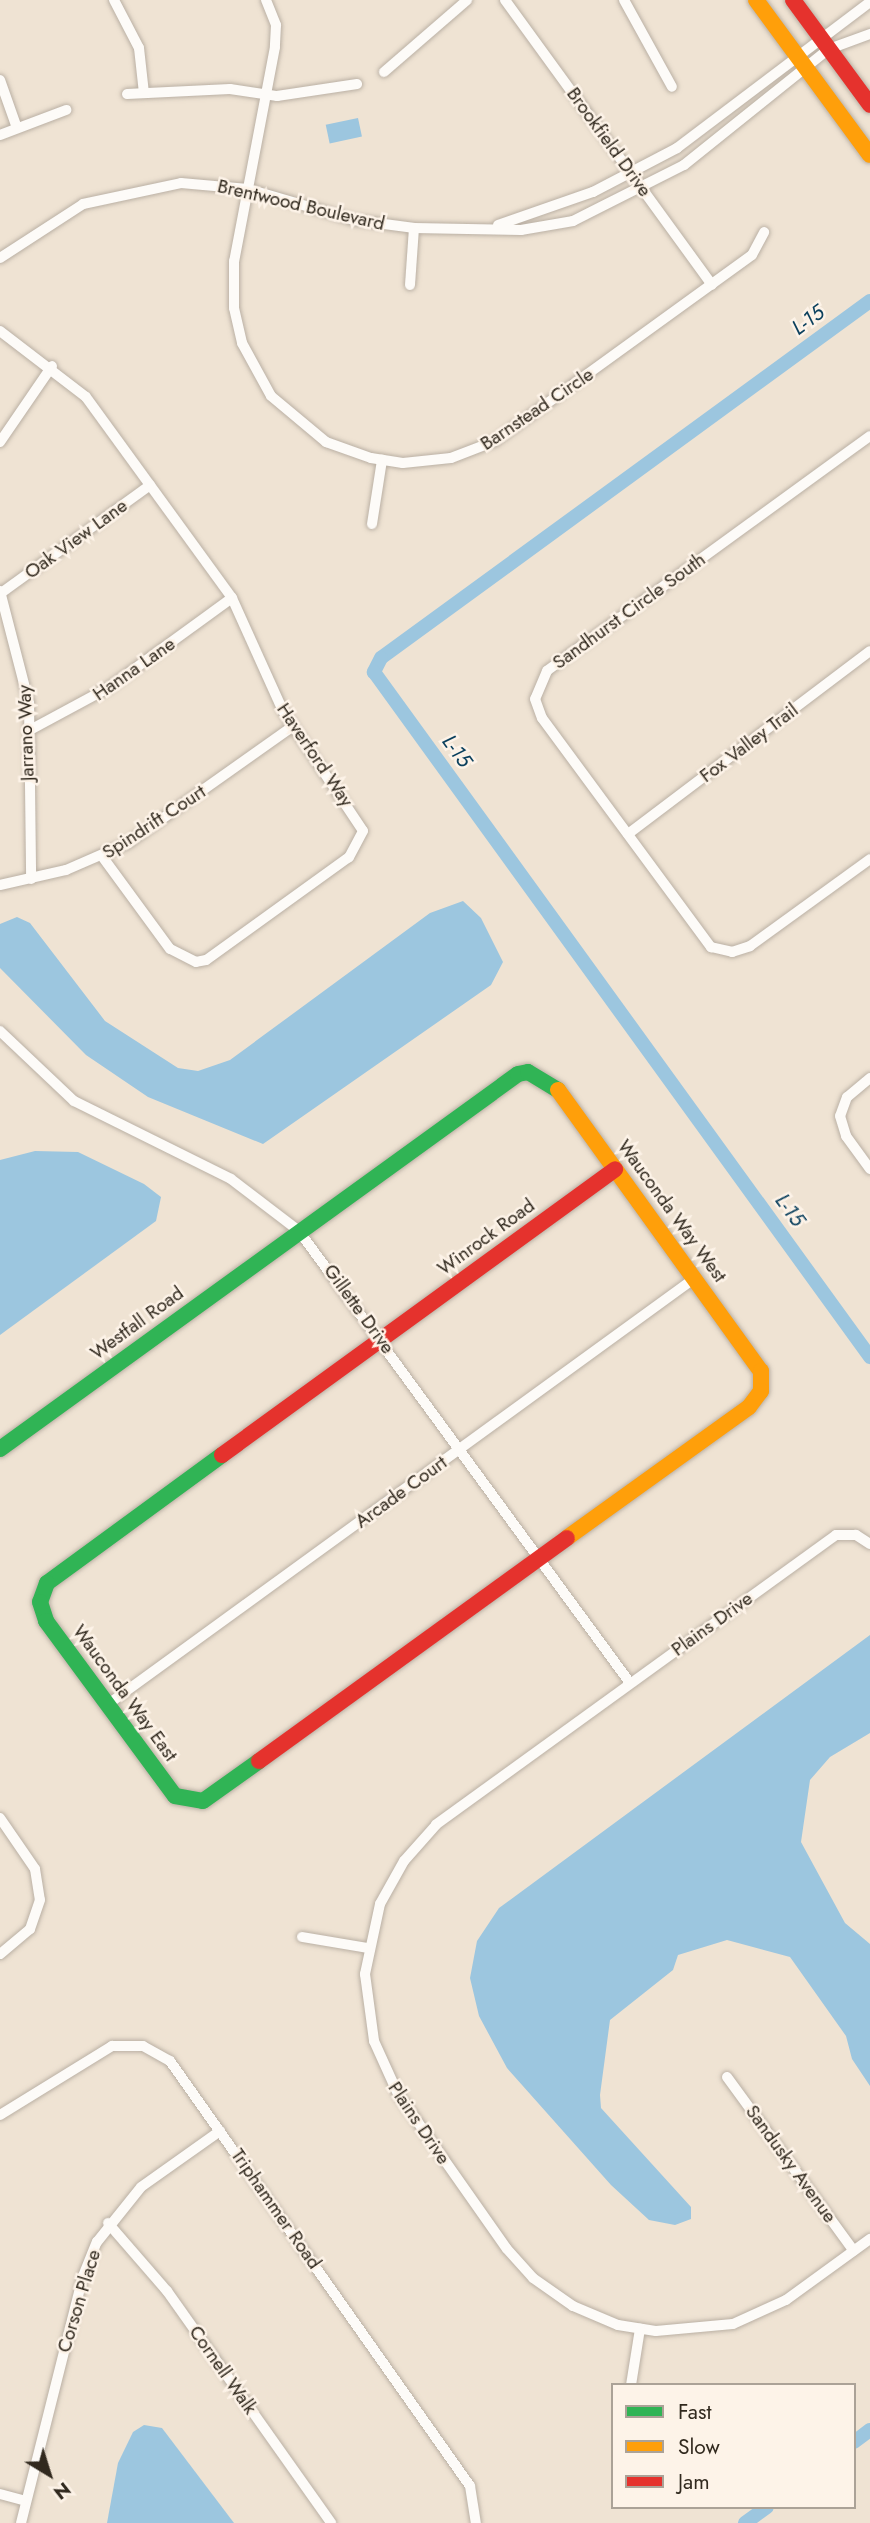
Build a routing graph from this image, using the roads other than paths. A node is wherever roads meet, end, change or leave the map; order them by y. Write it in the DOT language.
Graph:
graph roads {
  1 [pos="114,0"];
  2 [pos="266,0"];
  3 [pos="505,0"];
  4 [pos="624,0"];
  5 [pos="756,0"];
  6 [pos="793,0"];
  7 [pos="463,1"];
  8 [pos="870,2"];
  9 [pos="870,34"];
  10 [pos="825,44"];
  11 [pos="796,55"];
  12 [pos="806,68"];
  13 [pos="384,72"];
  14 [pos="0,80"];
  15 [pos="357,84"];
  16 [pos="672,87"];
  17 [pos="145,93"];
  18 [pos="127,94"];
  19 [pos="266,95"];
  20 [pos="870,105"];
  21 [pos="66,110"];
  22 [pos="17,128"];
  23 [pos="0,135"];
  24 [pos="870,155"];
  25 [pos="633,173"];
  26 [pos="643,187"];
  27 [pos="248,189"];
  28 [pos="496,226"];
  29 [pos="414,228"];
  30 [pos="764,232"];
  31 [pos="0,258"];
  32 [pos="410,285"];
  33 [pos="712,285"];
  34 [pos="0,331"];
  35 [pos="52,366"];
  36 [pos="870,436"];
  37 [pos="0,442"];
  38 [pos="382,460"];
  39 [pos="150,485"];
  40 [pos="372,524"];
  41 [pos="1,592"];
  42 [pos="232,598"];
  43 [pos="870,651"];
  44 [pos="293,726"];
  45 [pos="30,730"];
  46 [pos="628,834"];
  47 [pos="102,856"];
  48 [pos="868,865"];
  49 [pos="31,879"];
  50 [pos="0,885"];
  51 [pos="0,1031"];
  52 [pos="870,1078"];
  53 [pos="615,1169"];
  54 [pos="870,1169"];
  55 [pos="299,1231"];
  56 [pos="695,1279"];
  57 [pos="381,1339"];
  58 [pos="0,1449"];
  59 [pos="460,1449"];
  60 [pos="870,1544"];
  61 [pos="540,1559"];
  62 [pos="630,1683"];
  63 [pos="107,1705"];
  64 [pos="0,1818"];
  65 [pos="302,1937"];
  66 [pos="368,1948"];
  67 [pos="0,1954"];
  68 [pos="727,2077"];
  69 [pos="0,2115"];
  70 [pos="220,2131"];
  71 [pos="108,2223"];
  72 [pos="870,2239"];
  73 [pos="854,2251"];
  74 [pos="640,2329"];
  75 [pos="631,2383"];
  76 [pos="0,2494"];
  77 [pos="26,2501"];
  78 [pos="21,2523"];
  79 [pos="331,2523"];
  80 [pos="476,2523"];
  1 -- 17 [label="street"];
  2 -- 19 [label="street, Barnstead Circle"];
  3 -- 25 [label="street, Brookfield Drive"];
  4 -- 16 [label="street"];
  5 -- 11 [label="street"];
  6 -- 10 [label="street"];
  7 -- 13 [label="street"];
  8 -- 10 [label="street"];
  9 -- 10 [label="street"];
  10 -- 11 [label="street, Brentwood Boulevard"];
  10 -- 12 [label="street, Brentwood Boulevard"];
  10 -- 20 [label="street"];
  11 -- 12 [label="street"];
  11 -- 25 [label="street, Brentwood Boulevard"];
  12 -- 24 [label="street"];
  12 -- 26 [label="street, Brentwood Boulevard"];
  14 -- 22 [label="street"];
  15 -- 19 [label="street"];
  17 -- 18 [label="street"];
  17 -- 19 [label="street"];
  19 -- 27 [label="street, Barnstead Circle"];
  21 -- 22 [label="street"];
  22 -- 23 [label="street"];
  25 -- 26 [label="street, Brookfield Drive"];
  25 -- 28 [label="street, Brentwood Boulevard"];
  26 -- 28 [label="street, Brentwood Boulevard"];
  26 -- 33 [label="street, Brookfield Drive"];
  27 -- 29 [label="street, Brentwood Boulevard"];
  27 -- 31 [label="street, Brentwood Boulevard"];
  27 -- 38 [label="street, Barnstead Circle"];
  28 -- 29 [label="street, Brentwood Boulevard"];
  29 -- 32 [label="street"];
  30 -- 33 [label="street, Barnstead Circle"];
  33 -- 38 [label="street, Barnstead Circle"];
  34 -- 35 [label="street, Haverford Way"];
  35 -- 37 [label="street"];
  35 -- 39 [label="street, Haverford Way"];
  36 -- 46 [label="street, Sandhurst Circle South"];
  38 -- 40 [label="street"];
  39 -- 41 [label="street, Oak View Lane"];
  39 -- 42 [label="street, Haverford Way"];
  41 -- 45 [label="street, Jarrano Way"];
  42 -- 44 [label="street, Haverford Way"];
  42 -- 45 [label="street, Hanna Lane"];
  43 -- 46 [label="street, Fox Valley Trail"];
  44 -- 47 [label="street, Spindrift Court"];
  44 -- 47 [label="street, Haverford Way"];
  45 -- 49 [label="street, Jarrano Way"];
  46 -- 48 [label="street, Sandhurst Circle South"];
  47 -- 49 [label="street, Spindrift Court"];
  49 -- 50 [label="street, Spindrift Court"];
  51 -- 55 [label="street, Gillette Drive"];
  52 -- 54 [label="street"];
  53 -- 55 [label="street, Wauconda Way West"];
  53 -- 56 [label="street, Wauconda Way West"];
  53 -- 57 [label="street, Winrock Road"];
  55 -- 57 [label="street, Gillette Drive"];
  55 -- 58 [label="street, Westfall Road"];
  56 -- 59 [label="street, Arcade Court"];
  56 -- 61 [label="street, Wauconda Way West"];
  57 -- 59 [label="street, Gillette Drive"];
  57 -- 63 [label="street, Wauconda Way East"];
  59 -- 61 [label="street, Gillette Drive"];
  59 -- 63 [label="street, Arcade Court"];
  60 -- 62 [label="street, Plains Drive"];
  61 -- 62 [label="street, Gillette Drive"];
  61 -- 63 [label="street, Wauconda Way East"];
  62 -- 66 [label="street, Plains Drive"];
  64 -- 67 [label="street"];
  65 -- 66 [label="street"];
  66 -- 74 [label="street, Plains Drive"];
  68 -- 73 [label="street, Sandusky Avenue"];
  69 -- 70 [label="street, Triphammer Road"];
  70 -- 71 [label="street, Corson Place"];
  70 -- 80 [label="street, Triphammer Road"];
  71 -- 77 [label="street, Corson Place"];
  71 -- 79 [label="street, Cornell Walk"];
  72 -- 73 [label="street, Plains Drive"];
  73 -- 74 [label="street, Plains Drive"];
  74 -- 75 [label="street"];
  76 -- 77 [label="street"];
  77 -- 78 [label="street, Corson Place"];
}
